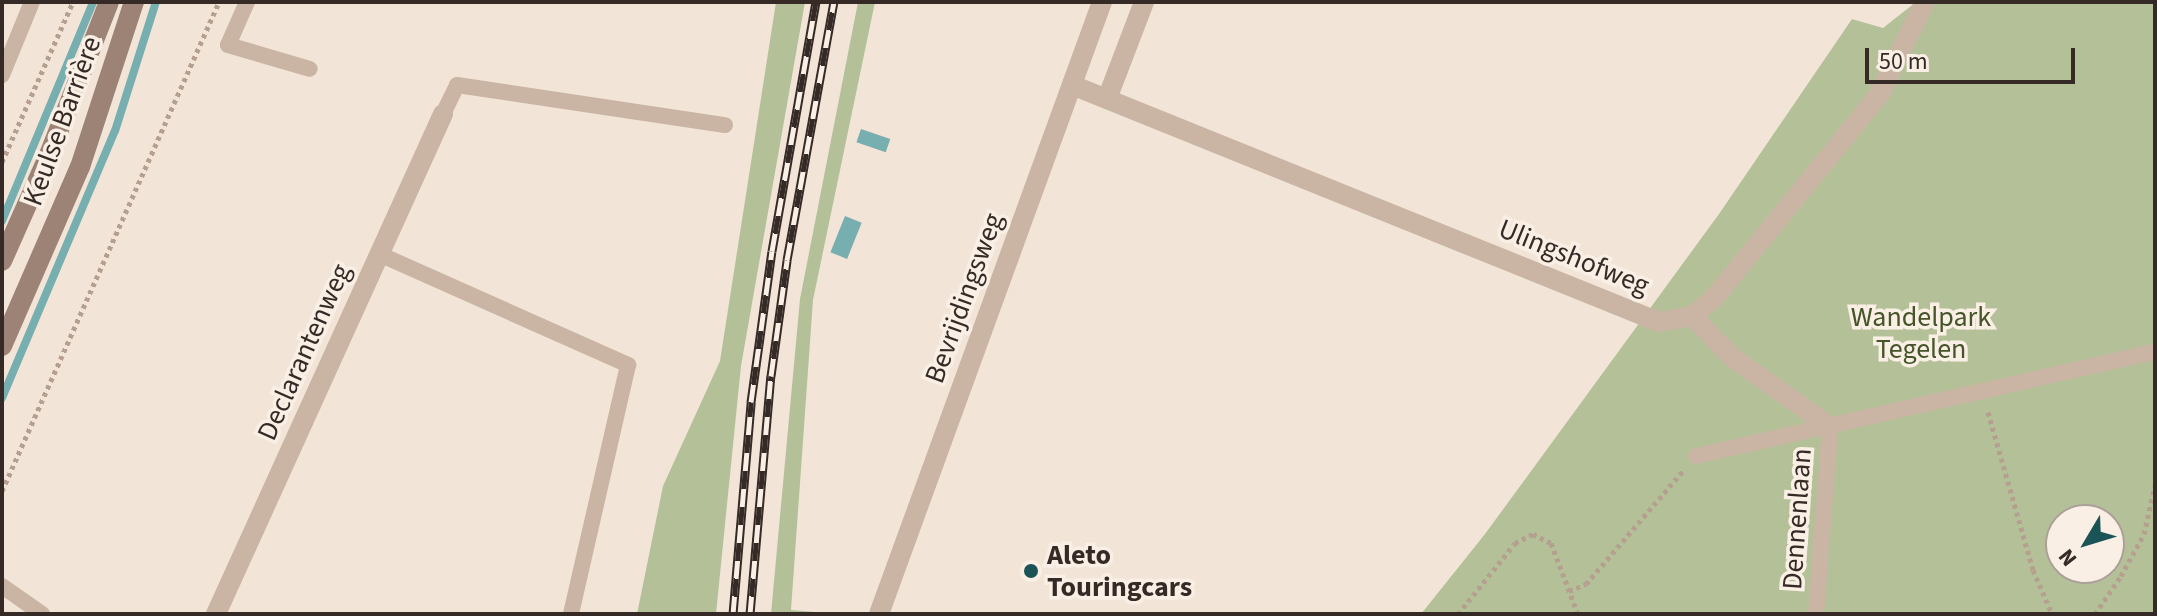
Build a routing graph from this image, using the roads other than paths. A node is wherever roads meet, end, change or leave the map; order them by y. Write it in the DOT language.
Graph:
graph roads {
  1 [pos="32,2"];
  2 [pos="109,2"];
  3 [pos="134,2"];
  4 [pos="247,2"];
  5 [pos="1102,2"];
  6 [pos="1144,2"];
  7 [pos="1925,2"];
  8 [pos="310,69"];
  9 [pos="2,75"];
  10 [pos="1072,85"];
  11 [pos="1107,99"];
  12 [pos="443,114"];
  13 [pos="725,125"];
  14 [pos="379,254"];
  15 [pos="2,261"];
  16 [pos="1692,316"];
  17 [pos="2,346"];
  18 [pos="2155,352"];
  19 [pos="1830,427"];
  20 [pos="1696,456"];
  21 [pos="2,586"];
  22 [pos="42,614"];
  23 [pos="216,614"];
  24 [pos="571,614"];
  25 [pos="879,614"];
  26 [pos="1816,614"];
  1 -- 9 [label="lane"];
  2 -- 15 [label="main road, Keulse Barrière"];
  3 -- 17 [label="main road, Keulse Barrière"];
  4 -- 8 [label="lane"];
  5 -- 10 [label="street, Bevrijdingsweg"];
  6 -- 11 [label="street"];
  7 -- 16 [label="street"];
  10 -- 11 [label="street, Ulingshofweg"];
  10 -- 25 [label="street, Bevrijdingsweg"];
  11 -- 16 [label="street, Ulingshofweg"];
  12 -- 13 [label="lane"];
  12 -- 14 [label="street, Declarantenweg"];
  14 -- 23 [label="street, Declarantenweg"];
  14 -- 24 [label="lane"];
  16 -- 19 [label="street"];
  18 -- 19 [label="lane"];
  19 -- 20 [label="lane"];
  19 -- 26 [label="lane, Dennenlaan"];
  21 -- 22 [label="lane"];
}
